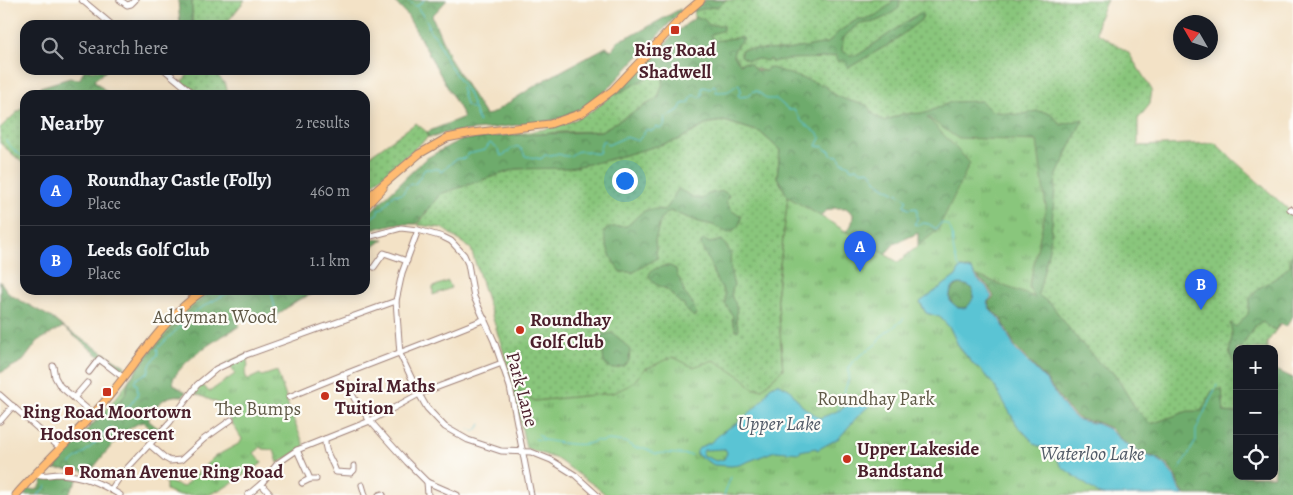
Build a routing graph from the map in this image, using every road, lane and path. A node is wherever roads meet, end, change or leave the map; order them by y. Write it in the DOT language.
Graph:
graph roads {
  1 [pos="82,0"];
  2 [pos="120,0"];
  3 [pos="135,0"];
  4 [pos="701,0"];
  5 [pos="106,20"];
  6 [pos="172,75"];
  7 [pos="189,90"];
  8 [pos="388,182"];
  9 [pos="370,196"];
  10 [pos="370,202"];
  11 [pos="418,230"];
  12 [pos="370,235"];
  13 [pos="407,261"];
  14 [pos="374,267"];
  15 [pos="198,295"];
  16 [pos="396,301"];
  17 [pos="485,319"];
  18 [pos="400,354"];
  19 [pos="502,363"];
  20 [pos="53,366"];
  21 [pos="89,372"];
  22 [pos="343,374"];
  23 [pos="124,378"];
  24 [pos="87,384"];
  25 [pos="419,394"];
  26 [pos="0,395"];
  27 [pos="290,397"];
  28 [pos="74,398"];
  29 [pos="13,406"];
  30 [pos="93,414"];
  31 [pos="231,420"];
  32 [pos="370,420"];
  33 [pos="0,421"];
  34 [pos="325,439"];
  35 [pos="150,445"];
  36 [pos="60,448"];
  37 [pos="297,450"];
  38 [pos="523,451"];
  39 [pos="42,467"];
  40 [pos="355,469"];
  41 [pos="35,474"];
  42 [pos="48,474"];
  43 [pos="310,479"];
  44 [pos="316,479"];
  45 [pos="427,482"];
  46 [pos="302,483"];
  47 [pos="261,484"];
  48 [pos="362,486"];
  49 [pos="116,493"];
  50 [pos="16,495"];
  51 [pos="248,495"];
  52 [pos="271,495"];
  53 [pos="364,495"];
  54 [pos="428,495"];
  55 [pos="457,495"];
  56 [pos="531,495"];
  57 [pos="597,495"];
  1 -- 5 [label="street"];
  2 -- 3 [label="street"];
  4 -- 8 [label="highway"];
  6 -- 7 [label="street"];
  8 -- 9 [label="highway"];
  8 -- 10 [label="highway"];
  11 -- 12 [label="street, Park Lane"];
  11 -- 13 [label="street"];
  11 -- 17 [label="street, Park Lane"];
  13 -- 14 [label="street"];
  13 -- 16 [label="street"];
  15 -- 23 [label="highway"];
  16 -- 18 [label="street"];
  16 -- 35 [label="street"];
  17 -- 18 [label="street"];
  17 -- 19 [label="street, Park Lane"];
  18 -- 22 [label="street"];
  18 -- 25 [label="street"];
  19 -- 25 [label="street"];
  19 -- 38 [label="street, Park Lane"];
  20 -- 28 [label="street"];
  21 -- 23 [label="street"];
  22 -- 27 [label="street"];
  22 -- 32 [label="street"];
  23 -- 30 [label="highway"];
  24 -- 28 [label="street"];
  25 -- 32 [label="street"];
  25 -- 38 [label="street"];
  26 -- 29 [label="street"];
  28 -- 30 [label="street"];
  29 -- 33 [label="street"];
  29 -- 36 [label="street"];
  30 -- 36 [label="highway"];
  31 -- 35 [label="street"];
  32 -- 34 [label="street"];
  32 -- 45 [label="street"];
  34 -- 37 [label="street"];
  34 -- 40 [label="street"];
  35 -- 49 [label="street"];
  36 -- 39 [label="highway"];
  37 -- 43 [label="street"];
  37 -- 47 [label="street"];
  38 -- 56 [label="street, Park Lane"];
  38 -- 57 [label="street"];
  39 -- 41 [label="highway"];
  39 -- 42 [label="street"];
  41 -- 42 [label="street"];
  41 -- 50 [label="highway"];
  42 -- 49 [label="street"];
  43 -- 44 [label="street"];
  43 -- 46 [label="street"];
  45 -- 54 [label="street"];
  45 -- 55 [label="street"];
  47 -- 51 [label="street"];
  47 -- 52 [label="street"];
  48 -- 53 [label="street"];
}
